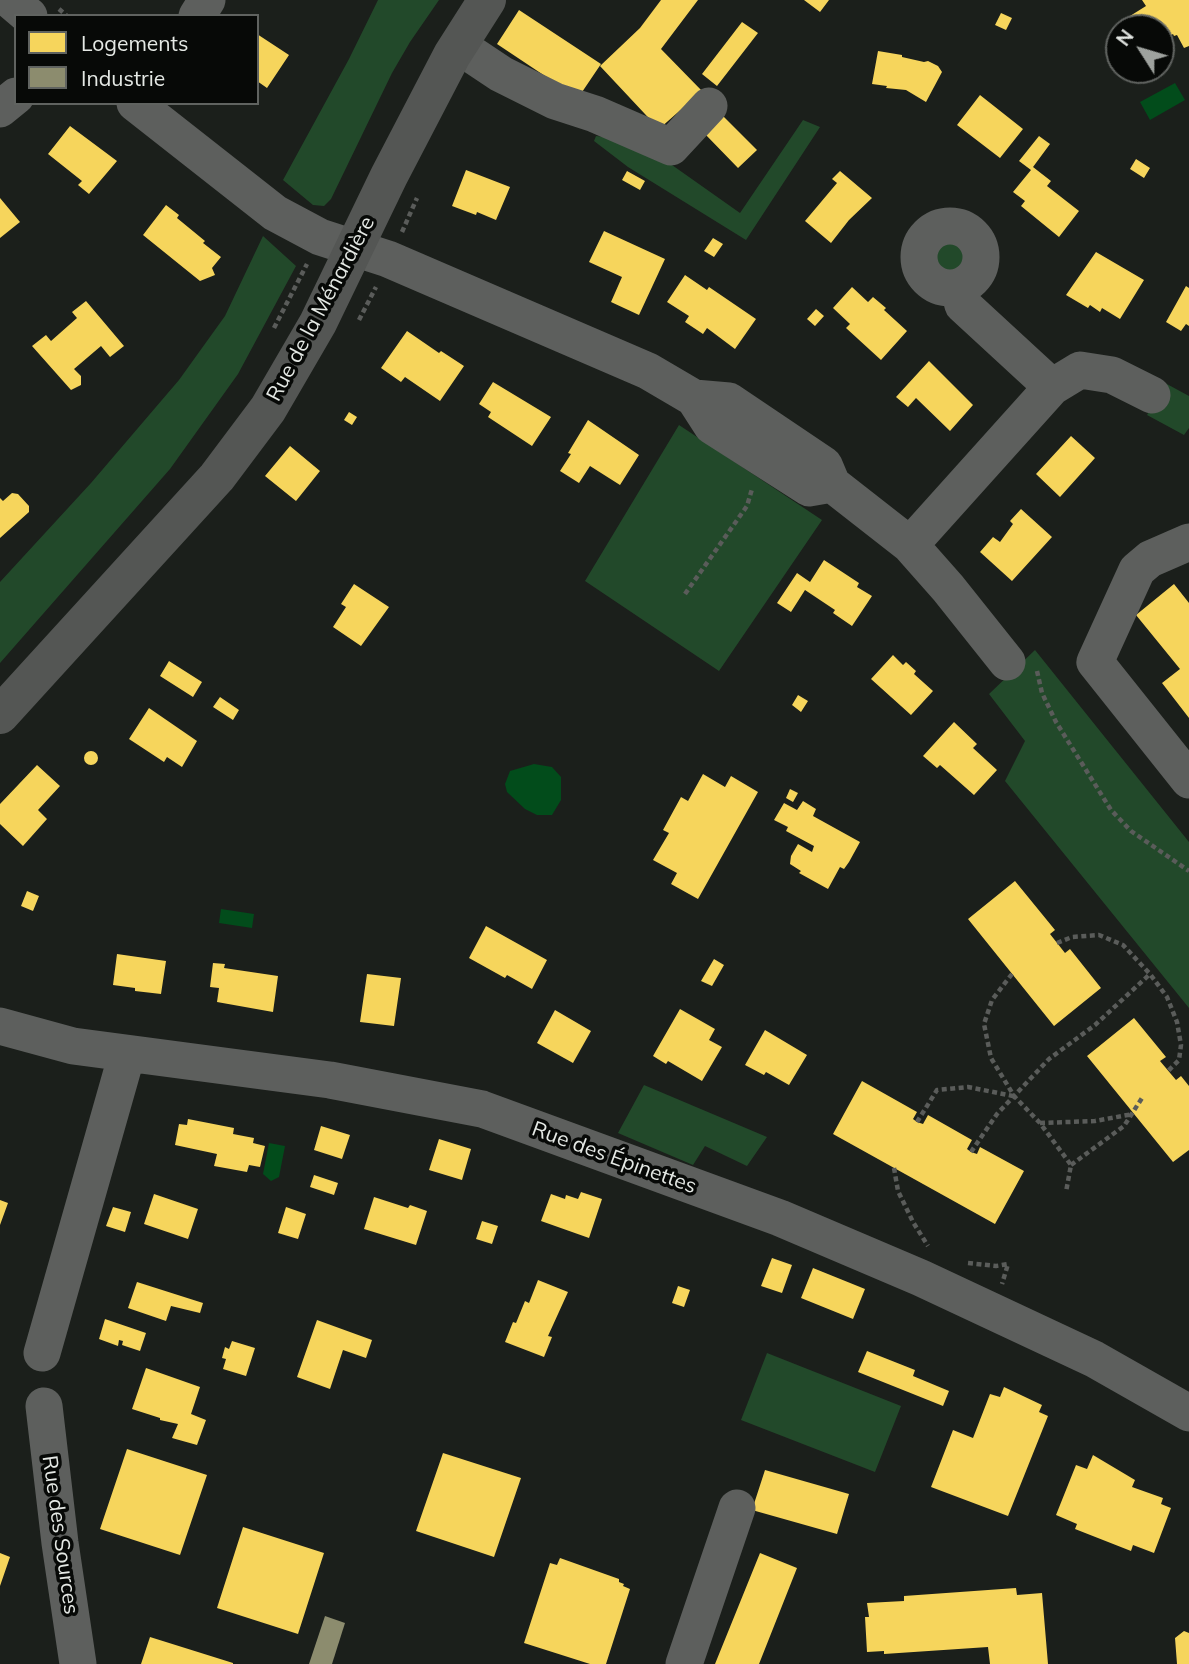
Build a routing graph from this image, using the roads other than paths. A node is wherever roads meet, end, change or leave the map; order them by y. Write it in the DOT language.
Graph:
graph roads {
  1 [pos="10,0"];
  2 [pos="487,0"];
  3 [pos="27,14"];
  4 [pos="459,46"];
  5 [pos="14,98"];
  6 [pos="139,105"];
  7 [pos="709,106"];
  8 [pos="0,109"];
  9 [pos="338,243"];
  10 [pos="958,287"];
  11 [pos="1052,387"];
  12 [pos="1152,395"];
  13 [pos="694,398"];
  14 [pos="832,484"];
  15 [pos="1189,542"];
  16 [pos="909,545"];
  17 [pos="1007,662"];
  18 [pos="0,715"];
  19 [pos="1189,780"];
  20 [pos="0,1026"];
  21 [pos="127,1054"];
  22 [pos="42,1353"];
  23 [pos="44,1406"];
  24 [pos="1189,1413"];
  25 [pos="737,1508"];
  26 [pos="78,1664"];
  27 [pos="684,1664"];
  1 -- 3 [label="street"];
  2 -- 4 [label="main road, Rue de la Ménardière"];
  4 -- 7 [label="street"];
  4 -- 9 [label="main road, Rue de la Ménardière"];
  5 -- 8 [label="street"];
  6 -- 9 [label="street"];
  9 -- 13 [label="street"];
  9 -- 18 [label="main road, Rue de la Ménardière"];
  10 -- 11 [label="street"];
  11 -- 12 [label="street"];
  11 -- 16 [label="street"];
  13 -- 14 [label="street"];
  13 -- 14 [label="street"];
  14 -- 16 [label="street"];
  15 -- 19 [label="street"];
  16 -- 17 [label="street"];
  20 -- 21 [label="street, Rue des Épinettes"];
  21 -- 22 [label="street"];
  21 -- 24 [label="street, Rue des Épinettes"];
  23 -- 26 [label="street, Rue des Sources"];
  25 -- 27 [label="street"];
}
